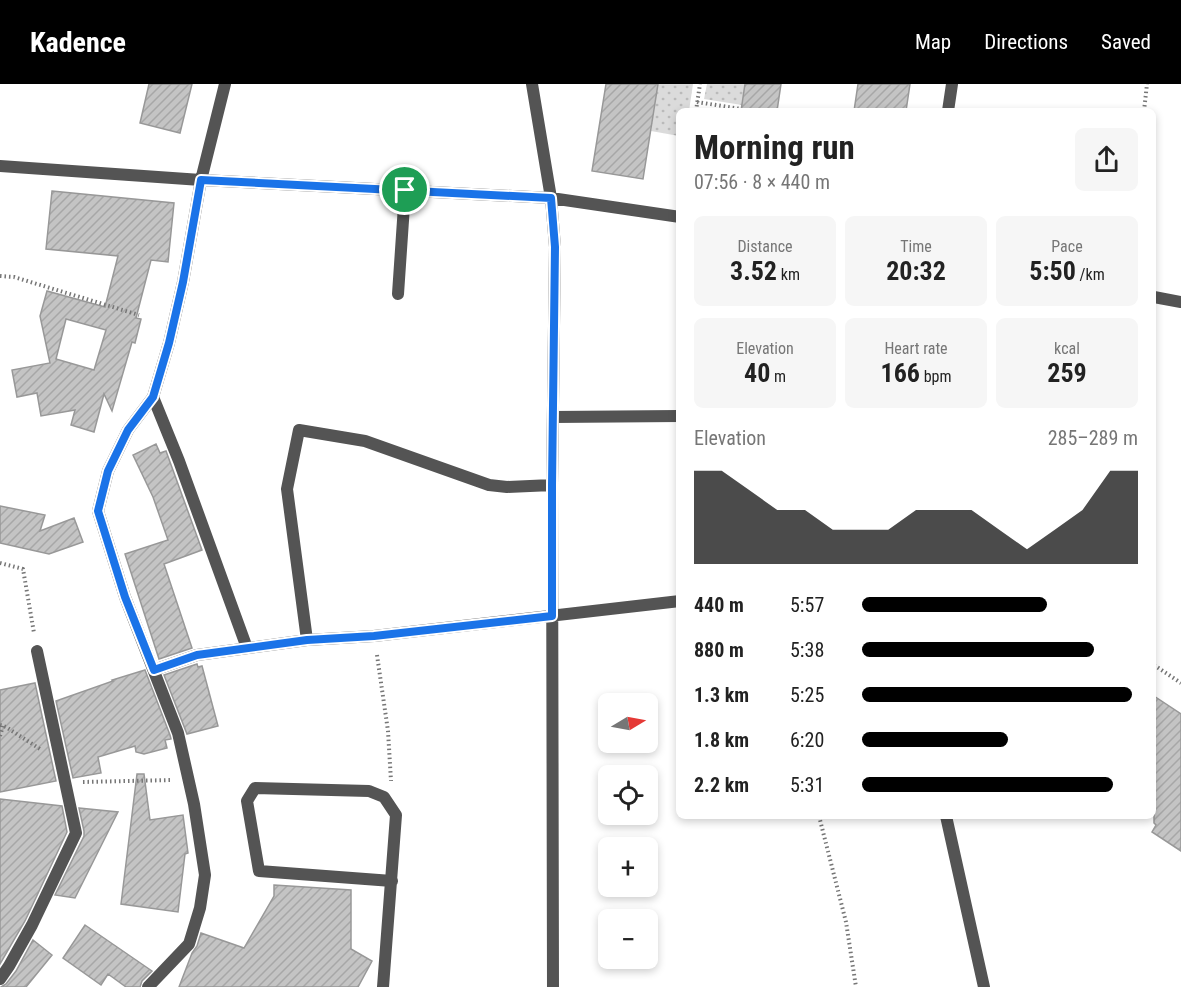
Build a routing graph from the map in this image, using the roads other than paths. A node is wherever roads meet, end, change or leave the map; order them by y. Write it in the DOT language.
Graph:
graph roads {
  1 [pos="225,84"];
  2 [pos="532,84"];
  3 [pos="951,84"];
  4 [pos="948,108"];
  5 [pos="0,166"];
  6 [pos="201,180"];
  7 [pos="405,190"];
  8 [pos="551,198"];
  9 [pos="676,216"];
  10 [pos="398,294"];
  11 [pos="1156,297"];
  12 [pos="1181,302"];
  13 [pos="153,397"];
  14 [pos="676,416"];
  15 [pos="553,417"];
  16 [pos="552,485"];
  17 [pos="676,601"];
  18 [pos="552,616"];
  19 [pos="307,640"];
  20 [pos="247,648"];
  21 [pos="38,651"];
  22 [pos="154,670"];
  23 [pos="947,819"];
  24 [pos="392,881"];
  25 [pos="0,979"];
  26 [pos="148,987"];
  27 [pos="383,987"];
  28 [pos="553,987"];
  29 [pos="984,987"];
  1 -- 6 [label="street"];
  2 -- 8 [label="street"];
  3 -- 4 [label="street"];
  5 -- 6 [label="street"];
  6 -- 7 [label="street"];
  6 -- 13 [label="street"];
  7 -- 8 [label="street"];
  7 -- 10 [label="street"];
  8 -- 9 [label="street"];
  8 -- 15 [label="street"];
  11 -- 12 [label="street"];
  13 -- 20 [label="street"];
  13 -- 22 [label="street"];
  14 -- 15 [label="street"];
  15 -- 16 [label="street"];
  16 -- 18 [label="street"];
  16 -- 19 [label="street"];
  17 -- 18 [label="street"];
  18 -- 19 [label="street"];
  18 -- 28 [label="street"];
  19 -- 20 [label="street"];
  20 -- 22 [label="street"];
  21 -- 25 [label="street"];
  22 -- 26 [label="street"];
  23 -- 29 [label="street"];
  24 -- 24 [label="street"];
  24 -- 27 [label="street"];
}
